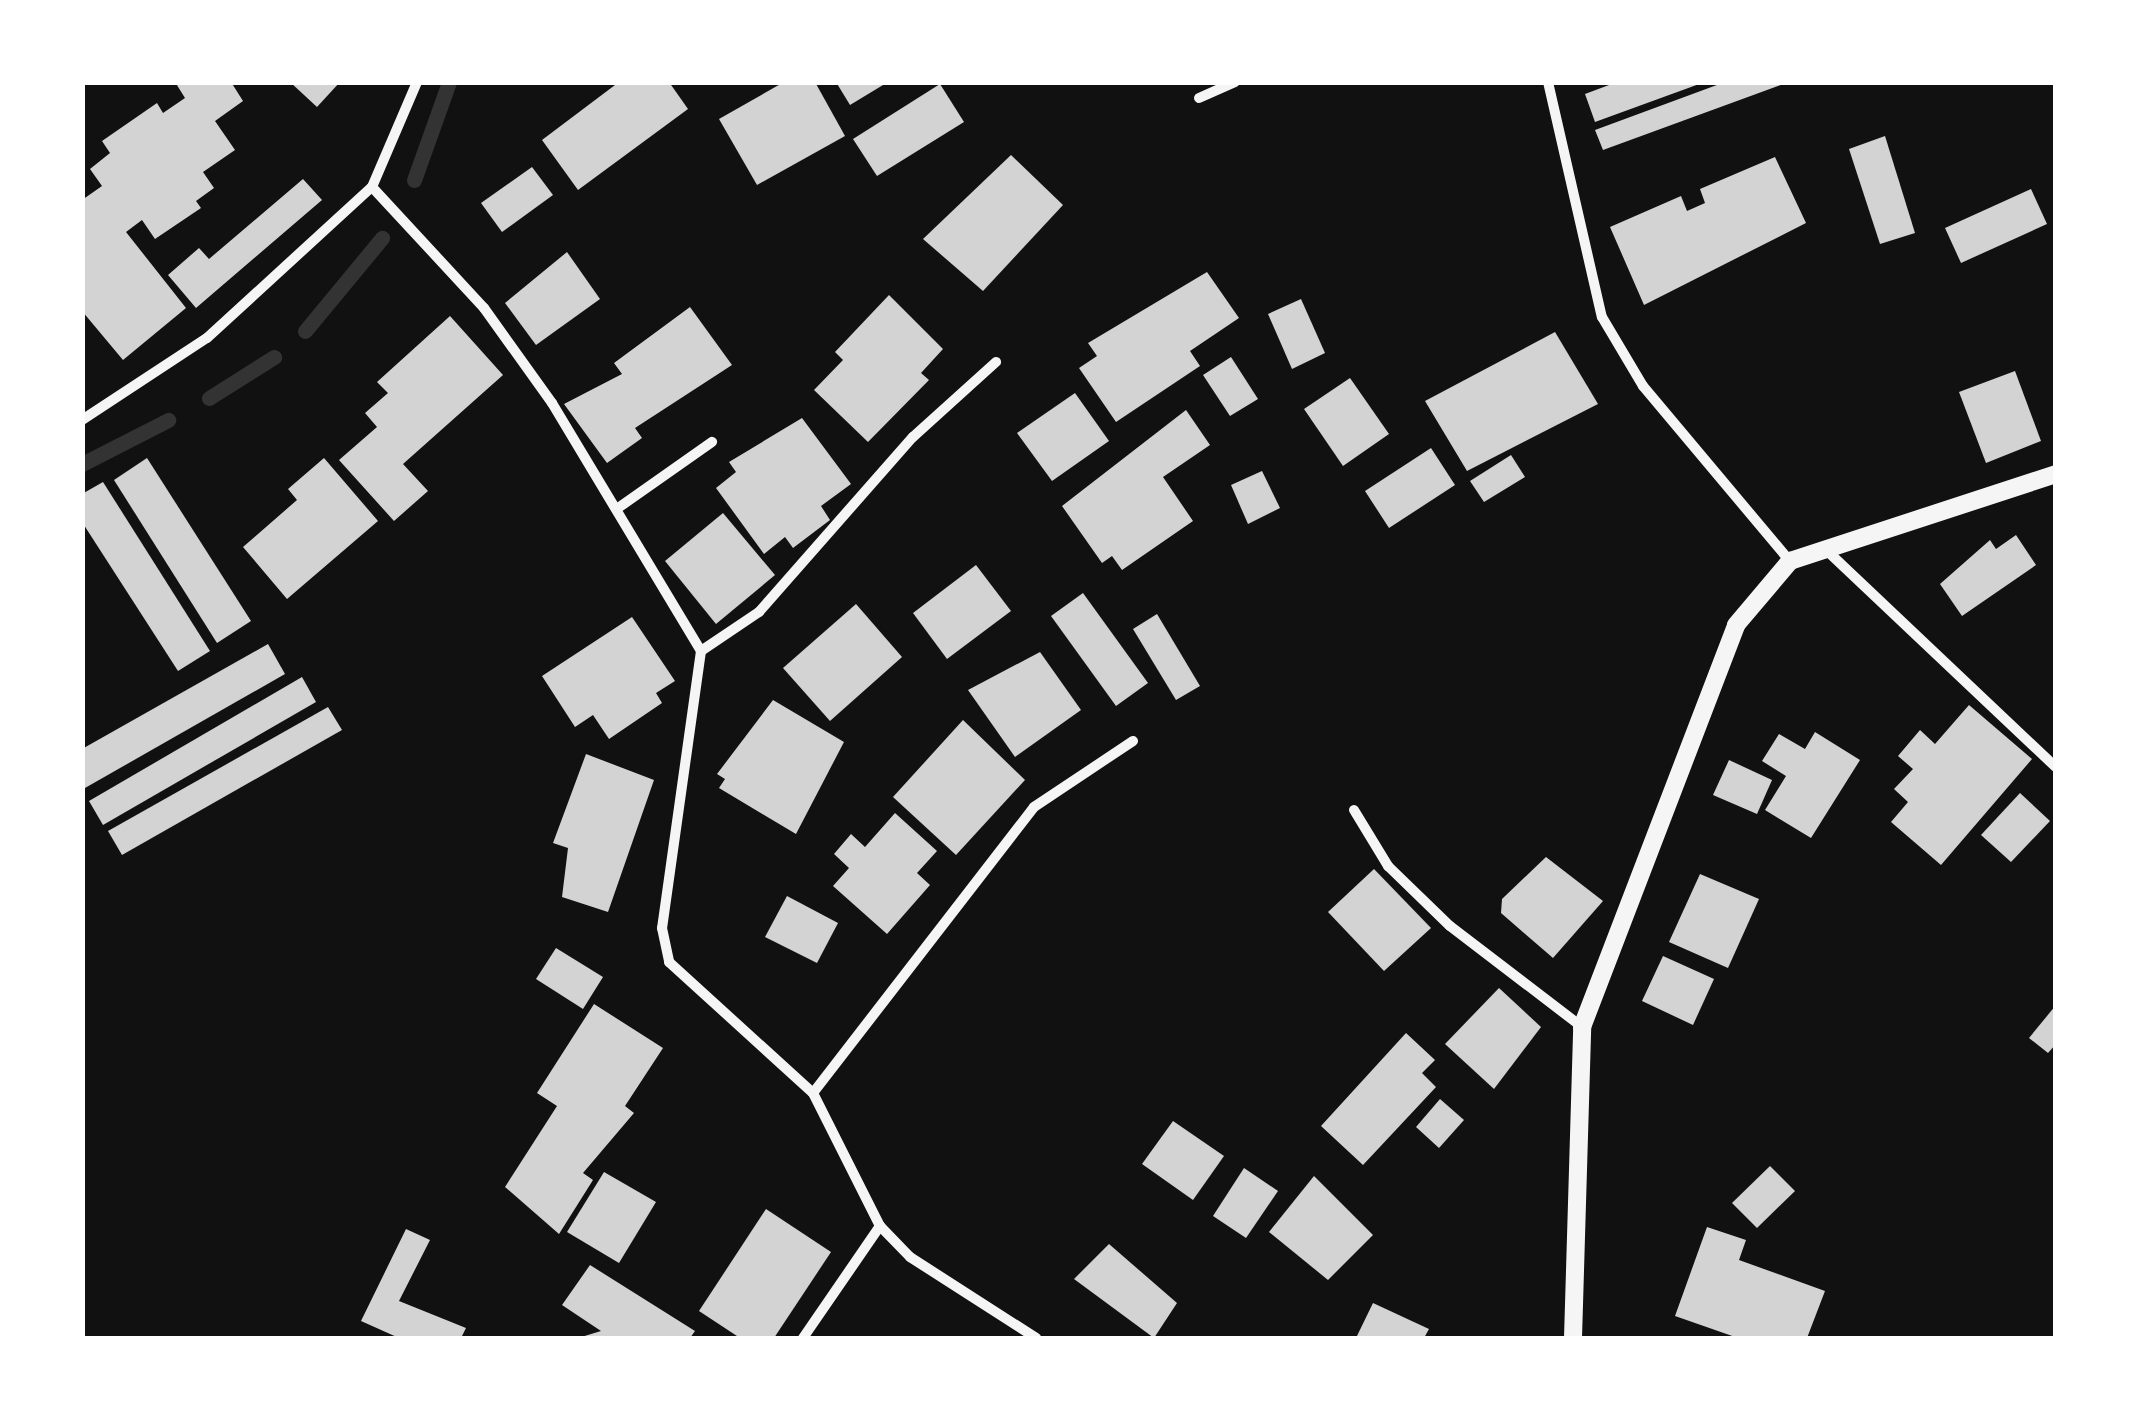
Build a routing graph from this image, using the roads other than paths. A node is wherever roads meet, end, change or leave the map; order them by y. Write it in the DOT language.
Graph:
graph roads {
  1 [pos="417,82"];
  2 [pos="1236,82"];
  3 [pos="1548,82"];
  4 [pos="1198,98"];
  5 [pos="372,187"];
  6 [pos="996,362"];
  7 [pos="82,420"];
  8 [pos="712,442"];
  9 [pos="2056,474"];
  10 [pos="618,508"];
  11 [pos="1822,546"];
  12 [pos="1790,561"];
  13 [pos="701,651"];
  14 [pos="1133,741"];
  15 [pos="2056,767"];
  16 [pos="1354,810"];
  17 [pos="1582,1027"];
  18 [pos="813,1093"];
  19 [pos="880,1226"];
  20 [pos="803,1338"];
  21 [pos="1036,1338"];
  22 [pos="1574,1338"];
  1 -- 5 [label="street"];
  2 -- 4 [label="street"];
  3 -- 12 [label="street"];
  5 -- 7 [label="street"];
  5 -- 10 [label="street"];
  6 -- 13 [label="street"];
  8 -- 10 [label="street"];
  9 -- 11 [label="street"];
  10 -- 13 [label="street"];
  11 -- 12 [label="street"];
  11 -- 15 [label="street"];
  12 -- 17 [label="street"];
  13 -- 18 [label="street"];
  14 -- 18 [label="street"];
  16 -- 17 [label="street"];
  17 -- 22 [label="street"];
  18 -- 19 [label="street"];
  19 -- 20 [label="street"];
  19 -- 21 [label="street"];
}
